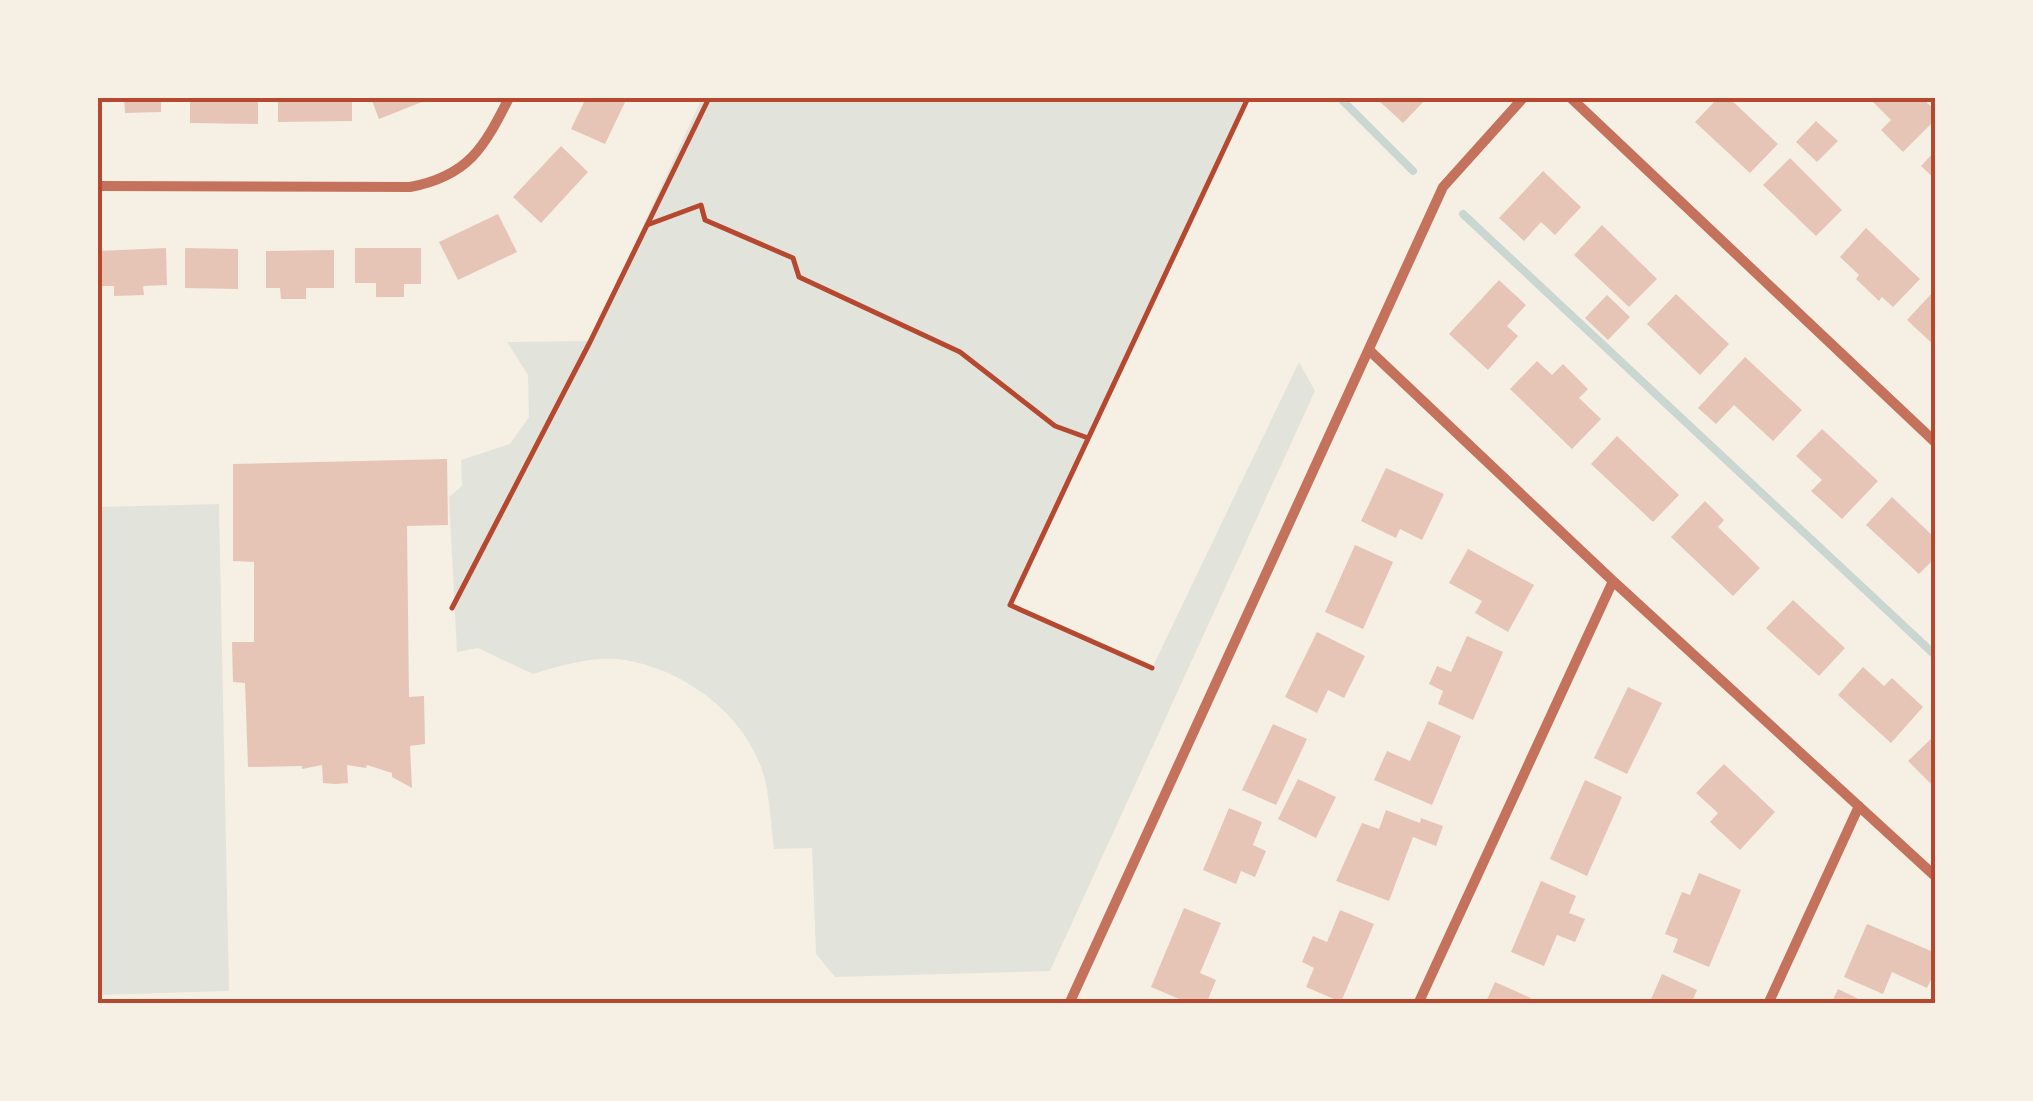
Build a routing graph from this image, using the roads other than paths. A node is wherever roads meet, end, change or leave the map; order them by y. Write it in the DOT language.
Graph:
graph roads {
  1 [pos="509,98"];
  2 [pos="1523,98"];
  3 [pos="1571,98"];
  4 [pos="98,186"];
  5 [pos="1370,351"];
  6 [pos="1936,443"];
  7 [pos="1613,581"];
  8 [pos="1859,806"];
  9 [pos="1936,877"];
  10 [pos="1069,1004"];
  11 [pos="1418,1004"];
  12 [pos="1768,1004"];
  1 -- 4 [label="street"];
  2 -- 5 [label="street"];
  3 -- 6 [label="street"];
  5 -- 7 [label="street"];
  5 -- 10 [label="street"];
  7 -- 8 [label="street"];
  7 -- 11 [label="street"];
  8 -- 9 [label="street"];
  8 -- 12 [label="street"];
}
